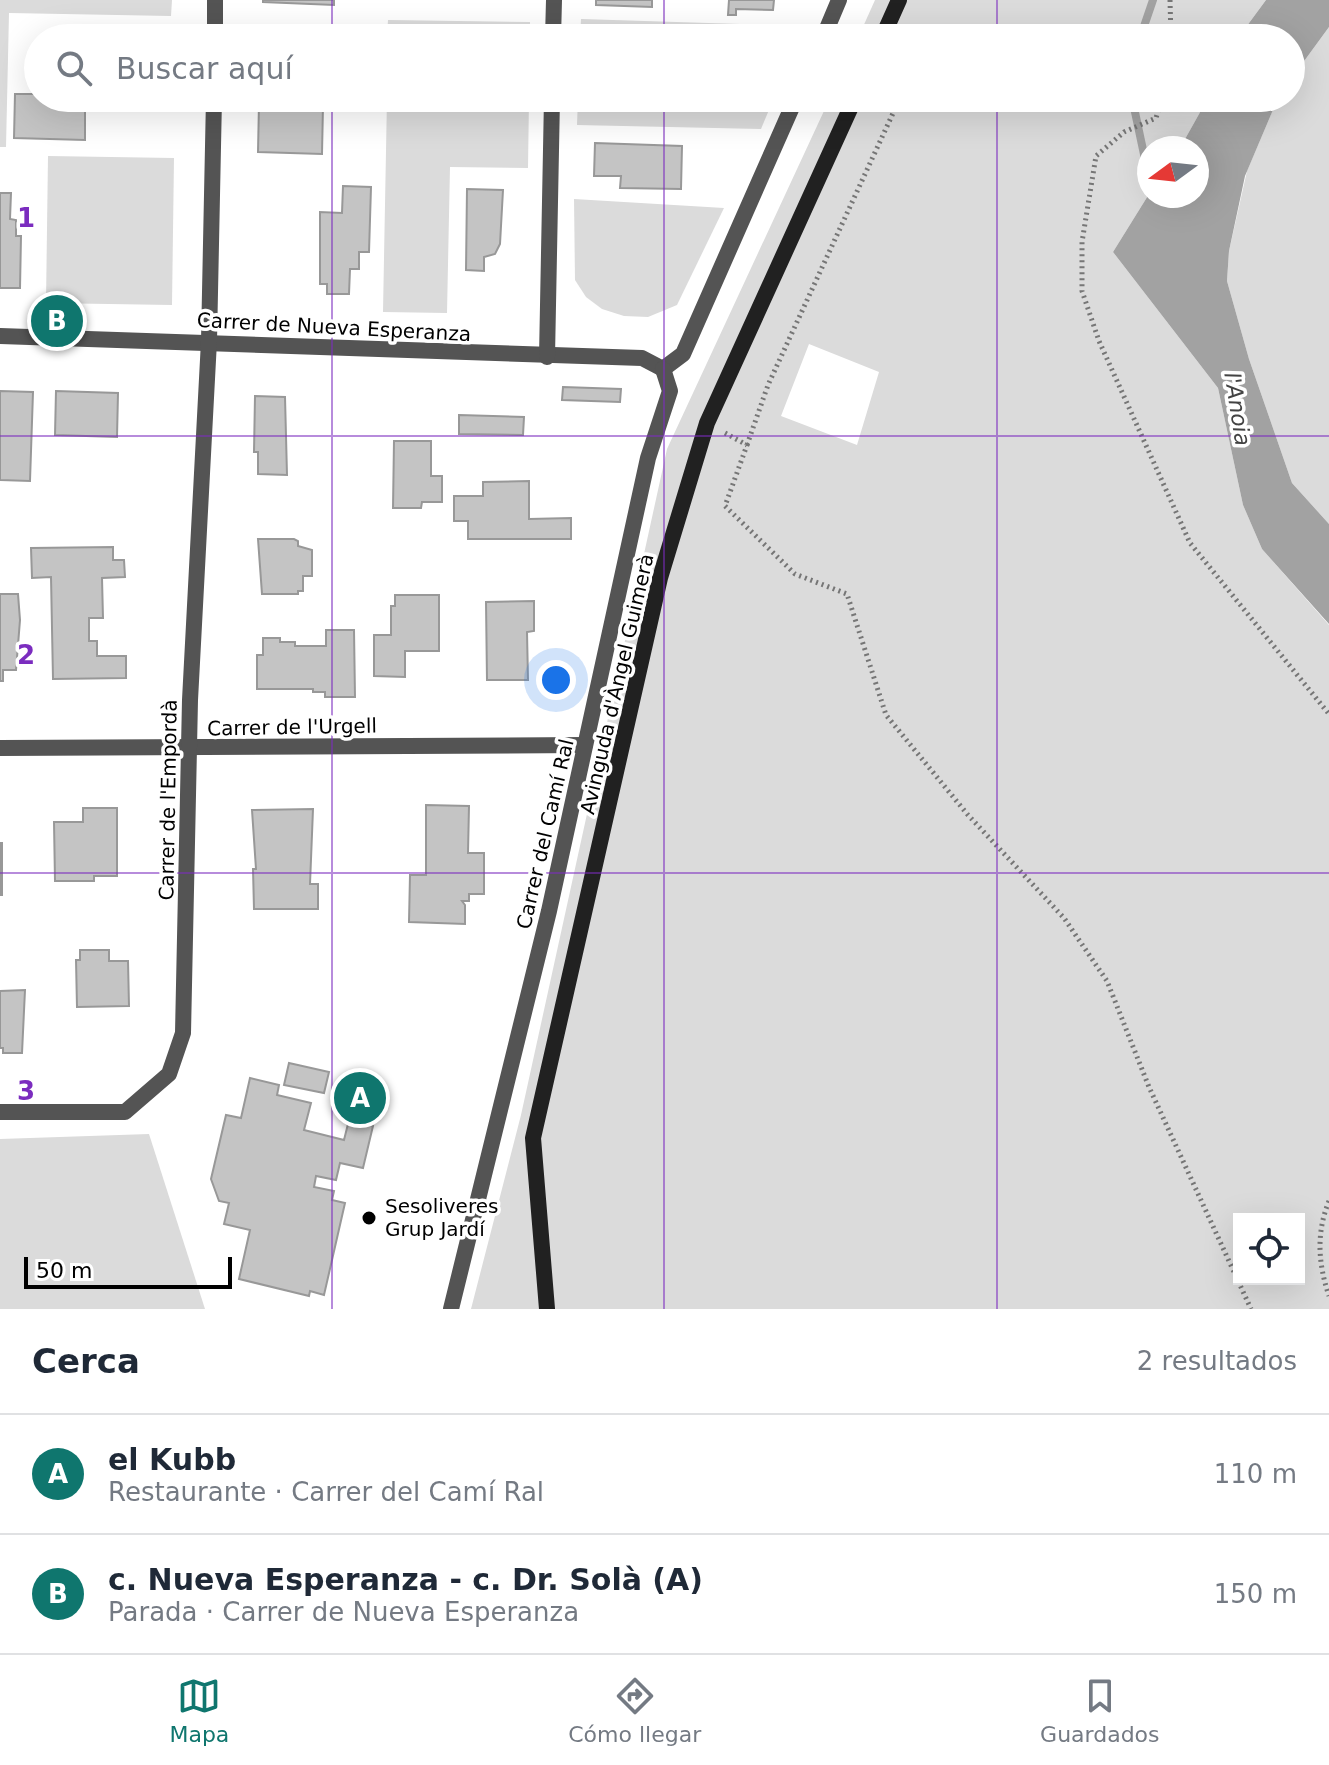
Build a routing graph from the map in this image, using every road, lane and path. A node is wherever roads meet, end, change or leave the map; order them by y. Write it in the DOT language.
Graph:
graph roads {
  1 [pos="215,0"];
  2 [pos="554,0"];
  3 [pos="839,0"];
  4 [pos="899,0"];
  5 [pos="1170,0"];
  6 [pos="215,24"];
  7 [pos="553,24"];
  8 [pos="829,24"];
  9 [pos="888,24"];
  10 [pos="1171,24"];
  11 [pos="214,112"];
  12 [pos="552,112"];
  13 [pos="790,112"];
  14 [pos="849,112"];
  15 [pos="894,112"];
  16 [pos="1157,112"];
  17 [pos="0,336"];
  18 [pos="209,341"];
  19 [pos="547,357"];
  20 [pos="663,369"];
  21 [pos="707,423"];
  22 [pos="747,445"];
  23 [pos="1329,714"];
  24 [pos="585,745"];
  25 [pos="0,748"];
  26 [pos="189,749"];
  27 [pos="0,1112"];
  28 [pos="1329,1201"];
  29 [pos="1329,1296"];
  30 [pos="451,1309"];
  31 [pos="547,1309"];
  32 [pos="1251,1309"];
  1 -- 6 [label="street"];
  2 -- 7 [label="street"];
  3 -- 8 [label="street"];
  4 -- 9 [label="street"];
  5 -- 10 [label="path"];
  11 -- 18 [label="street, Carrer de l'Empordà"];
  12 -- 19 [label="street"];
  13 -- 20 [label="street"];
  14 -- 21 [label="street, Avinguda d'Àngel Guimerà"];
  15 -- 22 [label="path"];
  16 -- 23 [label="path"];
  17 -- 18 [label="street, Carrer de Nueva Esperanza"];
  18 -- 19 [label="street, Carrer de Nueva Esperanza"];
  18 -- 26 [label="street, Carrer de l'Empordà"];
  19 -- 20 [label="street, Carrer de Nueva Esperanza"];
  20 -- 24 [label="street, Carrer del Camí Ral"];
  21 -- 22 [label="path"];
  21 -- 31 [label="street, Avinguda d'Àngel Guimerà"];
  22 -- 32 [label="path"];
  24 -- 26 [label="street, Carrer de l'Urgell"];
  24 -- 30 [label="street, Carrer del Camí Ral"];
  25 -- 26 [label="street, Carrer de l'Urgell"];
  26 -- 27 [label="street, Carrer de l'Empordà"];
  28 -- 29 [label="path"];
}
